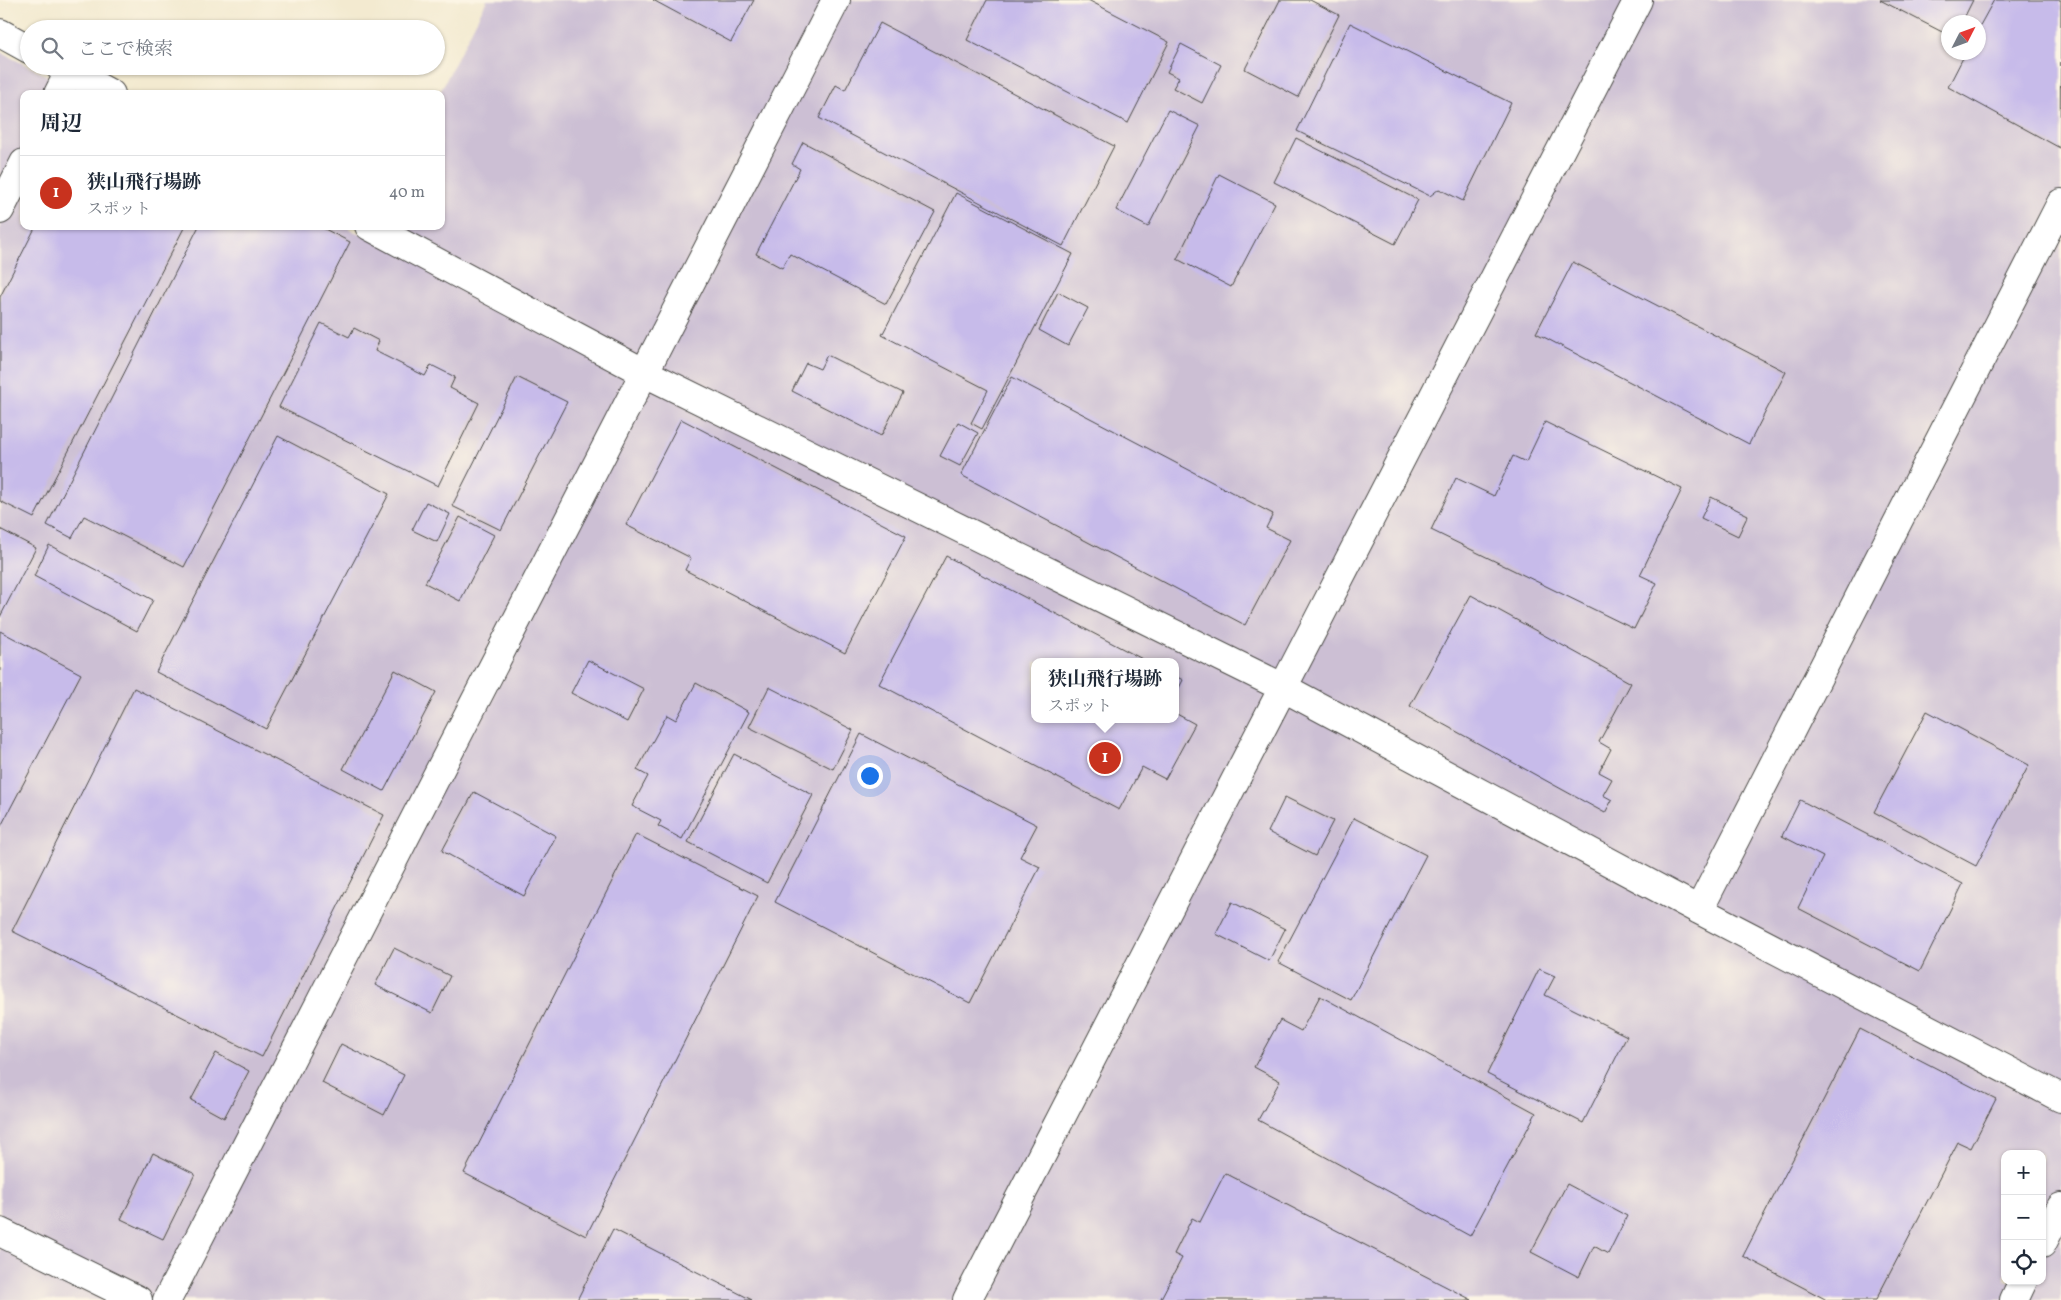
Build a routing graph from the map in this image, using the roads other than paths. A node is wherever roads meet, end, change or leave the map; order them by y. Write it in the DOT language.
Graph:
graph roads {
  1 [pos="836,0"];
  2 [pos="1638,0"];
  3 [pos="0,33"];
  4 [pos="20,44"];
  5 [pos="62,77"];
  6 [pos="99,90"];
  7 [pos="20,171"];
  8 [pos="2061,203"];
  9 [pos="0,210"];
  10 [pos="377,230"];
  11 [pos="643,372"];
  12 [pos="1282,687"];
  13 [pos="1699,910"];
  14 [pos="2061,1098"];
  15 [pos="2061,1207"];
  16 [pos="0,1232"];
  17 [pos="2044,1240"];
  18 [pos="2021,1285"];
  19 [pos="138,1300"];
  20 [pos="167,1300"];
  21 [pos="967,1300"];
  22 [pos="2014,1300"];
  1 -- 11 [label="street"];
  2 -- 12 [label="street"];
  3 -- 4 [label="street"];
  5 -- 6 [label="street"];
  7 -- 9 [label="street"];
  8 -- 13 [label="street"];
  10 -- 11 [label="street"];
  11 -- 12 [label="street"];
  11 -- 20 [label="street"];
  12 -- 13 [label="street"];
  12 -- 21 [label="street"];
  13 -- 14 [label="street"];
  15 -- 17 [label="street"];
  16 -- 19 [label="street"];
  18 -- 22 [label="street"];
}
